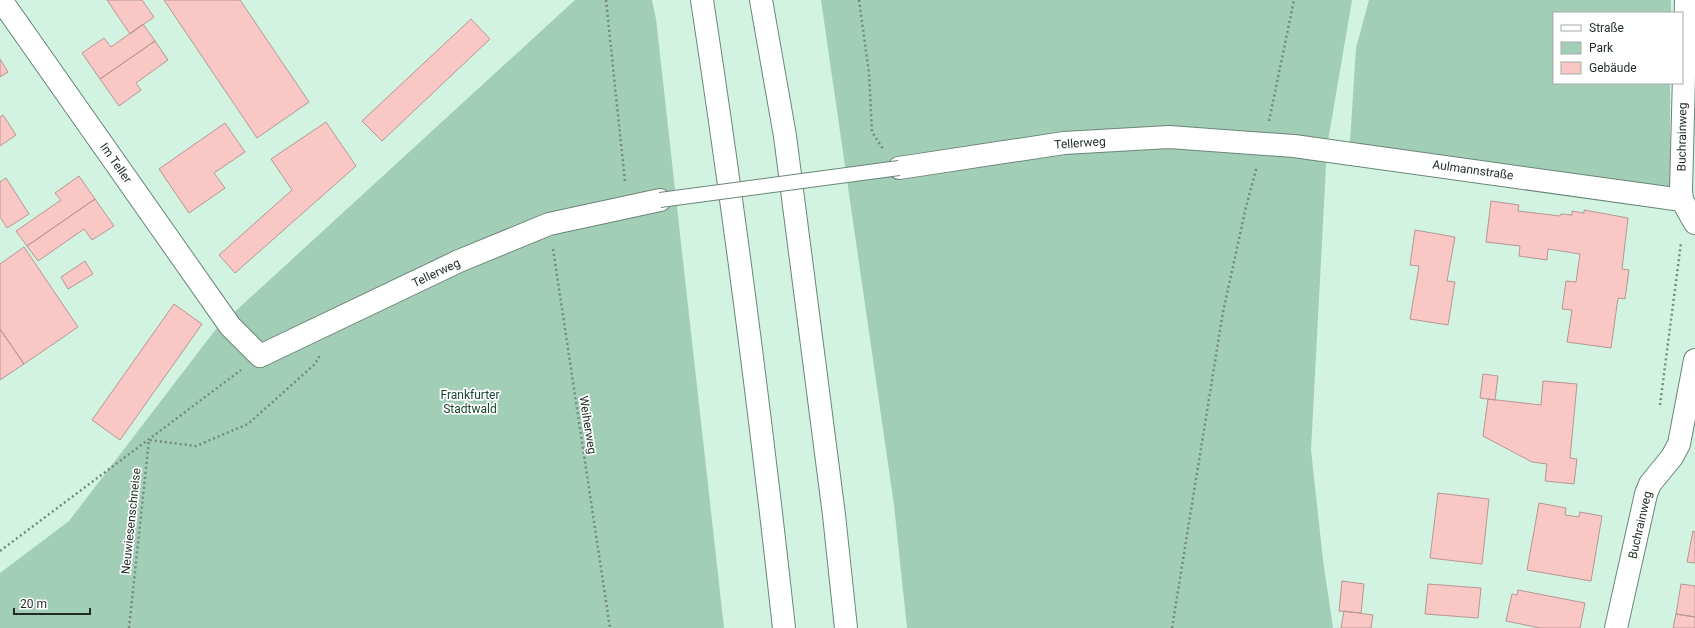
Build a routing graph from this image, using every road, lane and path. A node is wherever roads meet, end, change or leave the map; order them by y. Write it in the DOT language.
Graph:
graph roads {
  1 [pos="1,0"];
  2 [pos="606,0"];
  3 [pos="702,0"];
  4 [pos="761,0"];
  5 [pos="859,0"];
  6 [pos="1294,0"];
  7 [pos="1686,0"];
  8 [pos="1264,143"];
  9 [pos="899,168"];
  10 [pos="660,200"];
  11 [pos="628,208"];
  12 [pos="1688,210"];
  13 [pos="549,224"];
  14 [pos="322,351"];
  15 [pos="260,356"];
  16 [pos="1695,360"];
  17 [pos="1659,413"];
  18 [pos="149,440"];
  19 [pos="0,552"];
  20 [pos="129,628"];
  21 [pos="610,628"];
  22 [pos="784,628"];
  23 [pos="846,628"];
  24 [pos="1172,628"];
  25 [pos="1616,628"];
  1 -- 15 [label="main road, Im Teller"];
  2 -- 11 [label="path"];
  3 -- 22 [label="main road"];
  4 -- 23 [label="main road"];
  5 -- 9 [label="path"];
  6 -- 8 [label="path"];
  7 -- 12 [label="main road, Buchrainweg"];
  8 -- 9 [label="main road, Tellerweg"];
  8 -- 12 [label="main road, Aulmannstraße"];
  8 -- 24 [label="path"];
  9 -- 10 [label="lane, bridge"];
  10 -- 11 [label="main road, Tellerweg"];
  11 -- 13 [label="main road, Tellerweg"];
  12 -- 17 [label="path"];
  13 -- 15 [label="main road, Tellerweg"];
  13 -- 21 [label="path, Weiherweg"];
  14 -- 18 [label="path"];
  15 -- 18 [label="path"];
  16 -- 25 [label="main road, Buchrainweg"];
  18 -- 19 [label="path"];
  18 -- 20 [label="path, Neuwiesenschneise"];
}
